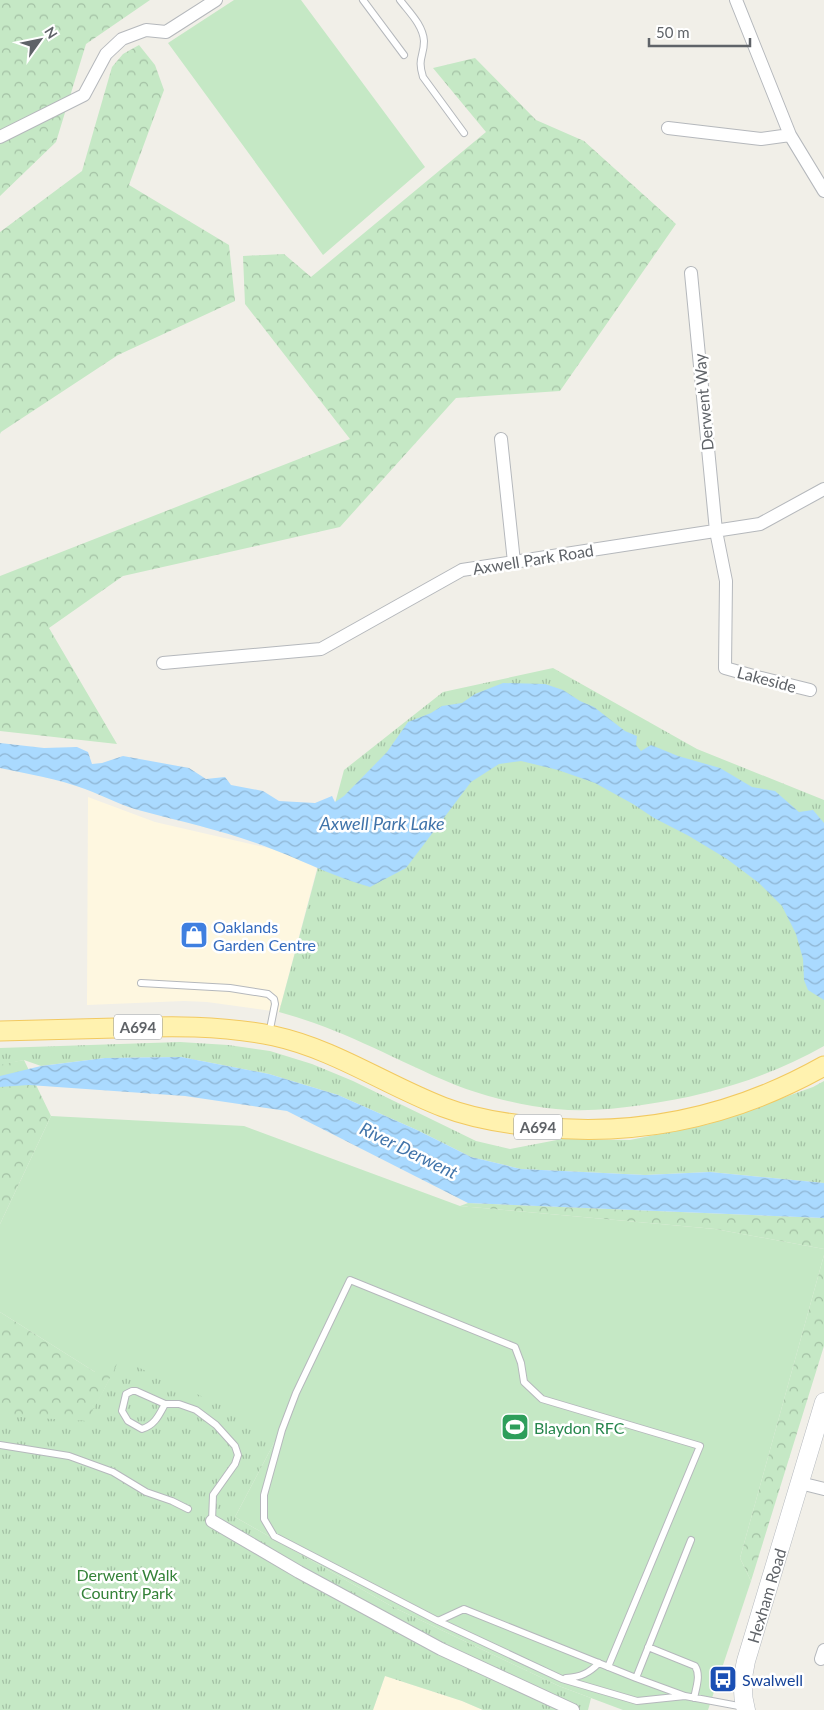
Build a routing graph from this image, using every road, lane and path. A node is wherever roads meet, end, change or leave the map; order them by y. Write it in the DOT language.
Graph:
graph roads {
  1 [pos="216,0"];
  2 [pos="363,0"];
  3 [pos="400,0"];
  4 [pos="736,0"];
  5 [pos="404,55"];
  6 [pos="668,128"];
  7 [pos="464,133"];
  8 [pos="790,135"];
  9 [pos="0,137"];
  10 [pos="824,191"];
  11 [pos="691,273"];
  12 [pos="501,439"];
  13 [pos="824,489"];
  14 [pos="716,531"];
  15 [pos="514,562"];
  16 [pos="163,663"];
  17 [pos="725,668"];
  18 [pos="810,690"];
  19 [pos="141,983"];
  20 [pos="0,1031"];
  21 [pos="269,1035"];
  22 [pos="824,1066"];
  23 [pos="824,1402"];
  24 [pos="165,1404"];
  25 [pos="0,1445"];
  26 [pos="800,1483"];
  27 [pos="824,1490"];
  28 [pos="188,1509"];
  29 [pos="212,1521"];
  30 [pos="691,1540"];
  31 [pos="438,1622"];
  32 [pos="648,1647"];
  33 [pos="599,1663"];
  34 [pos="608,1667"];
  35 [pos="636,1678"];
  36 [pos="562,1679"];
  37 [pos="685,1696"];
  38 [pos="694,1698"];
  39 [pos="745,1709"];
  40 [pos="573,1710"];
  1 -- 9 [label="street"];
  2 -- 5 [label="lane"];
  3 -- 7 [label="lane"];
  4 -- 8 [label="street"];
  6 -- 8 [label="street"];
  8 -- 10 [label="street"];
  11 -- 14 [label="street, Derwent Way"];
  12 -- 15 [label="street"];
  13 -- 14 [label="street, Axwell Park Road"];
  14 -- 15 [label="street, Axwell Park Road"];
  14 -- 17 [label="street, Derwent Way"];
  15 -- 16 [label="street, Axwell Park Road"];
  17 -- 18 [label="street, Lakeside"];
  19 -- 21 [label="lane"];
  20 -- 21 [label="main road, A694"];
  21 -- 22 [label="main road, A694"];
  23 -- 26 [label="main road, Hexham Road"];
  24 -- 24 [label="lane"];
  24 -- 29 [label="lane"];
  25 -- 28 [label="lane"];
  26 -- 27 [label="street"];
  26 -- 39 [label="main road, Hexham Road"];
  29 -- 40 [label="street"];
  30 -- 32 [label="lane"];
  31 -- 33 [label="lane"];
  31 -- 34 [label="lane"];
  31 -- 36 [label="lane"];
  32 -- 35 [label="lane"];
  32 -- 38 [label="lane"];
  33 -- 34 [label="lane"];
  33 -- 36 [label="lane"];
  34 -- 35 [label="lane"];
  35 -- 37 [label="lane"];
  36 -- 37 [label="lane"];
  37 -- 38 [label="lane"];
  38 -- 39 [label="lane"];
}
